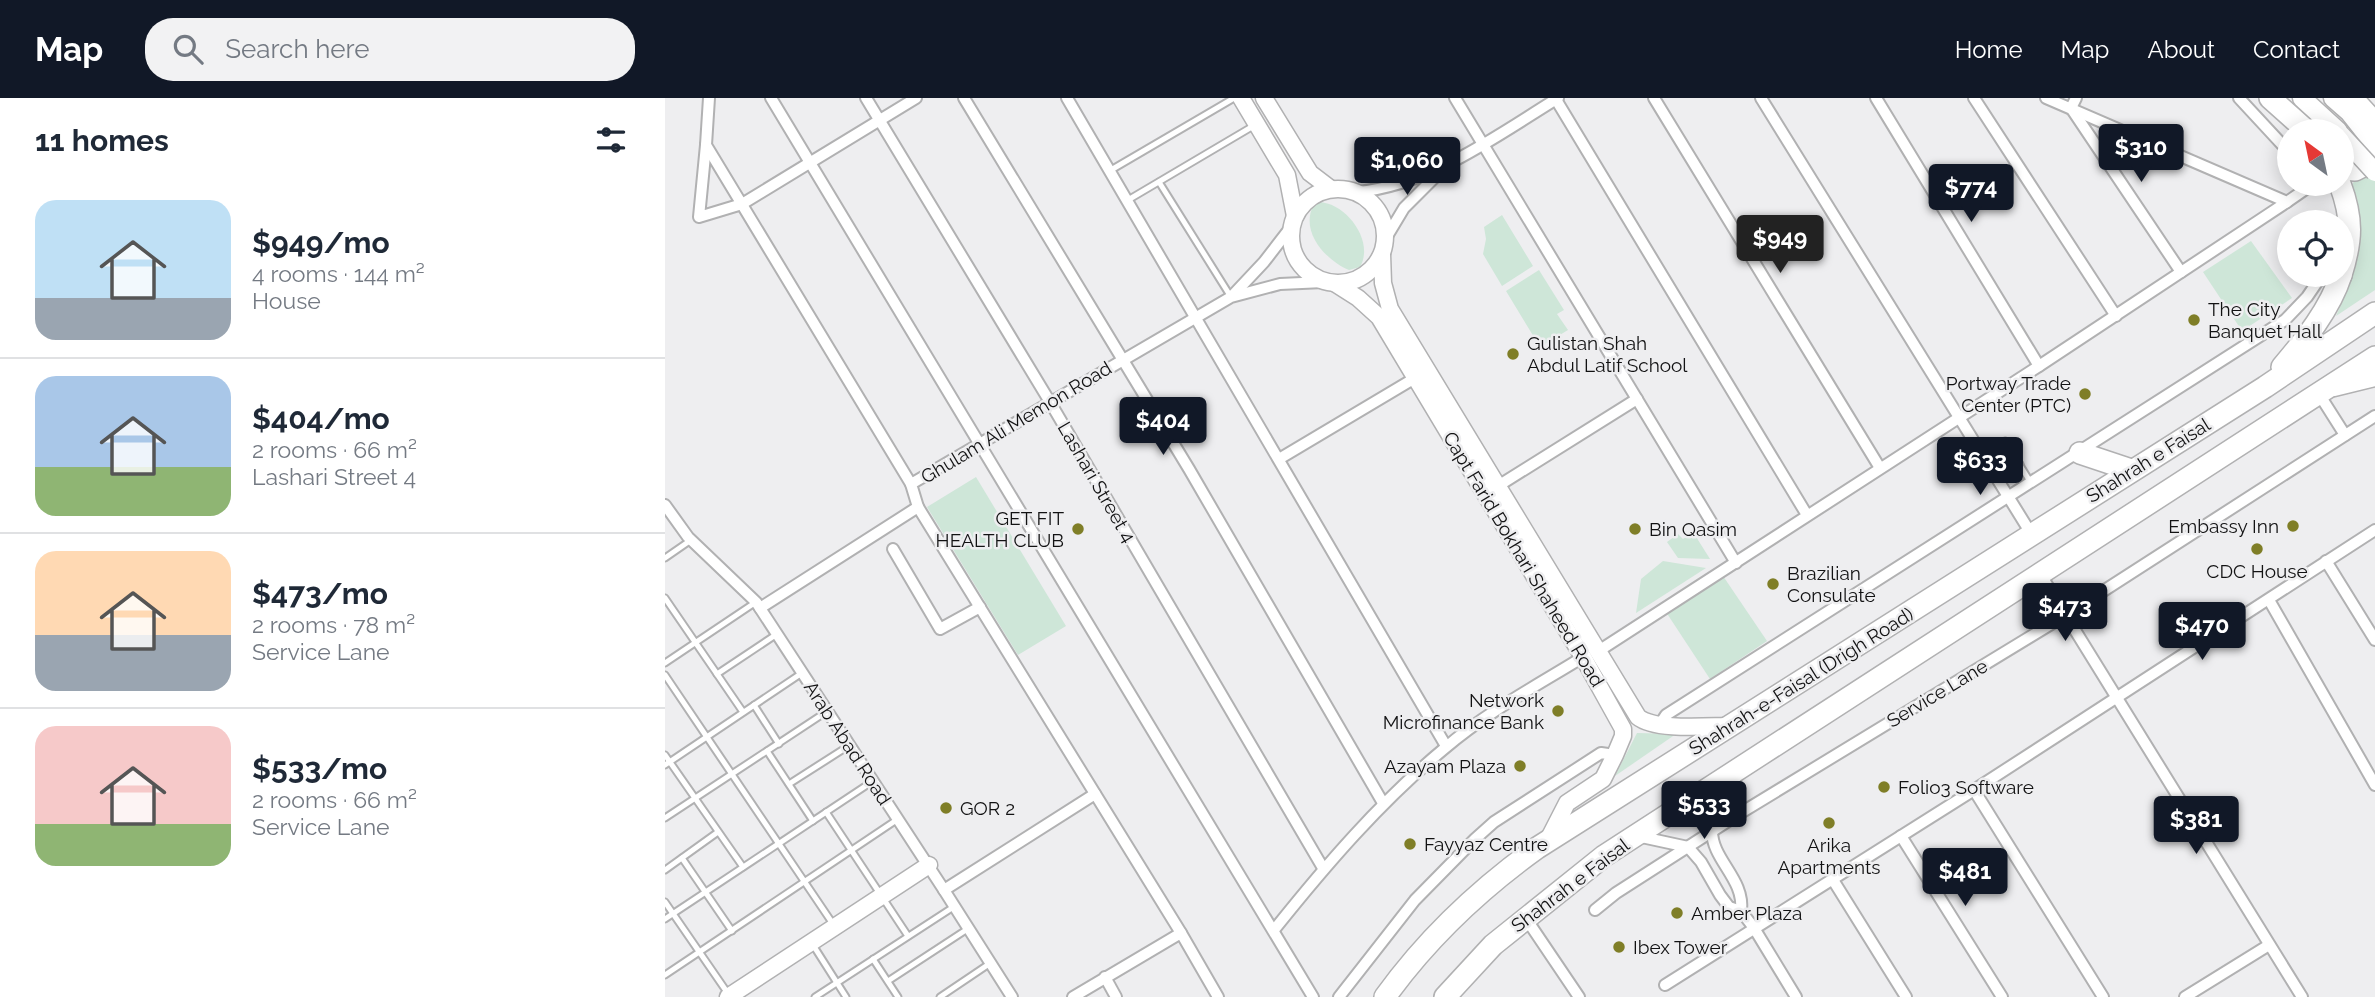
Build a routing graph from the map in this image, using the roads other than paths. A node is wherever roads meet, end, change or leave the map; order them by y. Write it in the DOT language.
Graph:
graph roads {
  1 [pos="709,98"];
  2 [pos="771,98"];
  3 [pos="866,98"];
  4 [pos="916,98"];
  5 [pos="964,98"];
  6 [pos="1067,98"];
  7 [pos="1234,98"];
  8 [pos="1241,98"];
  9 [pos="1264,98"];
  10 [pos="1455,98"];
  11 [pos="1557,98"];
  12 [pos="1654,98"];
  13 [pos="1761,98"];
  14 [pos="1876,98"];
  15 [pos="1973,98"];
  16 [pos="2046,98"];
  17 [pos="2239,98"];
  18 [pos="2270,98"];
  19 [pos="2302,98"];
  20 [pos="2333,98"];
  21 [pos="2352,98"];
  22 [pos="2074,103"];
  23 [pos="2294,119"];
  24 [pos="2324,119"];
  25 [pos="879,121"];
  26 [pos="2375,123"];
  27 [pos="1256,124"];
  28 [pos="2277,139"];
  29 [pos="1483,144"];
  30 [pos="706,145"];
  31 [pos="2375,145"];
  32 [pos="2354,150"];
  33 [pos="2375,160"];
  34 [pos="810,162"];
  35 [pos="1449,164"];
  36 [pos="1111,170"];
  37 [pos="2354,170"];
  38 [pos="2375,173"];
  39 [pos="1159,182"];
  40 [pos="1331,189"];
  41 [pos="1357,192"];
  42 [pos="2296,196"];
  43 [pos="1128,200"];
  44 [pos="2287,202"];
  45 [pos="743,204"];
  46 [pos="1293,221"];
  47 [pos="1384,246"];
  48 [pos="2181,272"];
  49 [pos="1330,283"];
  50 [pos="2313,287"];
  51 [pos="2335,287"];
  52 [pos="1231,297"];
  53 [pos="2375,313"];
  54 [pos="2116,316"];
  55 [pos="1196,317"];
  56 [pos="2375,357"];
  57 [pos="1123,358"];
  58 [pos="2039,366"];
  59 [pos="2375,377"];
  60 [pos="1415,378"];
  61 [pos="2265,387"];
  62 [pos="2324,391"];
  63 [pos="1637,399"];
  64 [pos="1049,401"];
  65 [pos="2375,416"];
  66 [pos="1959,417"];
  67 [pos="2345,435"];
  68 [pos="2005,441"];
  69 [pos="980,443"];
  70 [pos="2080,453"];
  71 [pos="1279,458"];
  72 [pos="2020,464"];
  73 [pos="1880,468"];
  74 [pos="2131,470"];
  75 [pos="1996,478"];
  76 [pos="911,484"];
  77 [pos="2031,484"];
  78 [pos="1498,486"];
  79 [pos="2008,498"];
  80 [pos="665,505"];
  81 [pos="918,507"];
  82 [pos="1807,515"];
  83 [pos="2375,530"];
  84 [pos="2032,535"];
  85 [pos="691,540"];
  86 [pos="893,549"];
  87 [pos="665,558"];
  88 [pos="2326,561"];
  89 [pos="1736,563"];
  90 [pos="2039,572"];
  91 [pos="665,598"];
  92 [pos="2269,600"];
  93 [pos="758,605"];
  94 [pos="671,607"];
  95 [pos="980,607"];
  96 [pos="665,611"];
  97 [pos="2066,615"];
  98 [pos="777,634"];
  99 [pos="2375,640"];
  100 [pos="696,642"];
  101 [pos="1590,655"];
  102 [pos="665,663"];
  103 [pos="803,673"];
  104 [pos="717,674"];
  105 [pos="665,675"];
  106 [pos="2117,698"];
  107 [pos="754,705"];
  108 [pos="828,711"];
  109 [pos="743,712"];
  110 [pos="1660,724"];
  111 [pos="1731,726"];
  112 [pos="707,737"];
  113 [pos="779,744"];
  114 [pos="850,745"];
  115 [pos="1446,746"];
  116 [pos="767,751"];
  117 [pos="665,755"];
  118 [pos="1615,755"];
  119 [pos="667,764"];
  120 [pos="1743,765"];
  121 [pos="732,774"];
  122 [pos="873,781"];
  123 [pos="789,784"];
  124 [pos="2375,785"];
  125 [pos="1974,790"];
  126 [pos="1095,794"];
  127 [pos="695,798"];
  128 [pos="1383,803"];
  129 [pos="826,812"];
  130 [pos="665,818"];
  131 [pos="898,819"];
  132 [pos="813,821"];
  133 [pos="718,832"];
  134 [pos="1712,833"];
  135 [pos="1635,836"];
  136 [pos="1901,836"];
  137 [pos="1548,840"];
  138 [pos="779,843"];
  139 [pos="1688,848"];
  140 [pos="851,850"];
  141 [pos="682,858"];
  142 [pos="929,865"];
  143 [pos="743,867"];
  144 [pos="1323,868"];
  145 [pos="665,870"];
  146 [pos="1833,880"];
  147 [pos="805,882"];
  148 [pos="944,890"];
  149 [pos="705,892"];
  150 [pos="881,896"];
  151 [pos="665,902"];
  152 [pos="955,906"];
  153 [pos="1595,909"];
  154 [pos="1741,911"];
  155 [pos="673,914"];
  156 [pos="1525,917"];
  157 [pos="665,919"];
  158 [pos="835,927"];
  159 [pos="969,928"];
  160 [pos="1754,928"];
  161 [pos="1274,930"];
  162 [pos="731,931"];
  163 [pos="1181,933"];
  164 [pos="908,936"];
  165 [pos="811,942"];
  166 [pos="2269,945"];
  167 [pos="700,952"];
  168 [pos="873,959"];
  169 [pos="990,963"];
  170 [pos="665,975"];
  171 [pos="1105,977"];
  172 [pos="887,981"];
  173 [pos="837,982"];
  174 [pos="1665,985"];
  175 [pos="729,996"];
  176 [pos="943,996"];
  177 [pos="815,997"];
  178 [pos="846,997"];
  179 [pos="898,997"];
  180 [pos="1011,997"];
  181 [pos="1073,997"];
  182 [pos="1116,997"];
  183 [pos="1218,997"];
  184 [pos="1313,997"];
  185 [pos="1339,997"];
  186 [pos="1385,997"];
  187 [pos="1445,997"];
  188 [pos="1579,997"];
  189 [pos="1796,997"];
  190 [pos="1906,997"];
  191 [pos="2002,997"];
  192 [pos="2103,997"];
  193 [pos="2185,997"];
  194 [pos="2302,997"];
  1 -- 30 [label="street"];
  2 -- 34 [label="street"];
  3 -- 25 [label="street, Lashari Street 4"];
  4 -- 25 [label="street"];
  5 -- 57 [label="street"];
  6 -- 36 [label="street"];
  7 -- 36 [label="lane"];
  8 -- 27 [label="street"];
  9 -- 40 [label="street"];
  10 -- 29 [label="street"];
  11 -- 29 [label="street"];
  11 -- 82 [label="street"];
  12 -- 73 [label="street"];
  13 -- 66 [label="street"];
  14 -- 58 [label="street"];
  15 -- 54 [label="street"];
  16 -- 22 [label="street"];
  17 -- 28 [label="street"];
  18 -- 23 [label="highway"];
  19 -- 24 [label="main road"];
  20 -- 31 [label="main road"];
  21 -- 26 [label="highway"];
  22 -- 44 [label="street"];
  22 -- 48 [label="street"];
  25 -- 34 [label="street"];
  25 -- 64 [label="street, Lashari Street 4"];
  27 -- 39 [label="lane"];
  27 -- 46 [label="street"];
  29 -- 35 [label="street"];
  29 -- 63 [label="street"];
  30 -- 45 [label="street"];
  30 -- 45 [label="street"];
  32 -- 38 [label="main road, bridge"];
  33 -- 37 [label="highway"];
  34 -- 45 [label="street"];
  34 -- 69 [label="street"];
  35 -- 41 [label="street"];
  35 -- 47 [label="street"];
  36 -- 43 [label="street"];
  39 -- 43 [label="lane"];
  39 -- 52 [label="lane"];
  40 -- 41 [label="street"];
  40 -- 46 [label="street"];
  41 -- 47 [label="street"];
  42 -- 44 [label="street"];
  43 -- 55 [label="street"];
  44 -- 48 [label="street"];
  45 -- 76 [label="street"];
  46 -- 49 [label="street"];
  46 -- 52 [label="street"];
  47 -- 49 [label="street"];
  47 -- 78 [label="street, Capt Farid Bokhari Shaheed Road"];
  48 -- 54 [label="street"];
  49 -- 52 [label="street"];
  49 -- 60 [label="street, Capt Farid Bokhari Shaheed Road"];
  50 -- 70 [label="street"];
  51 -- 61 [label="highway"];
  52 -- 55 [label="street, Ghulam Ali Memon Road"];
  53 -- 61 [label="highway"];
  54 -- 58 [label="street"];
  55 -- 57 [label="street, Ghulam Ali Memon Road"];
  55 -- 71 [label="street"];
  56 -- 62 [label="highway, Shahrah-e-Faisal (Drigh Road)"];
  57 -- 64 [label="street, Ghulam Ali Memon Road"];
  57 -- 128 [label="street"];
  58 -- 66 [label="street"];
  59 -- 62 [label="main road"];
  60 -- 71 [label="street"];
  60 -- 101 [label="street, Capt Farid Bokhari Shaheed Road"];
  61 -- 74 [label="highway, Shahrah e Faisal"];
  62 -- 67 [label="street"];
  62 -- 90 [label="highway, Shahrah-e-Faisal (Drigh Road)"];
  63 -- 78 [label="street"];
  63 -- 89 [label="street"];
  64 -- 69 [label="street, Ghulam Ali Memon Road"];
  64 -- 144 [label="street, Lashari Street 4"];
  65 -- 67 [label="street, Service Lane"];
  66 -- 73 [label="street"];
  66 -- 75 [label="street"];
  67 -- 97 [label="street, Service Lane"];
  68 -- 72 [label="lane"];
  69 -- 76 [label="street, Ghulam Ali Memon Road"];
  69 -- 161 [label="street"];
  70 -- 74 [label="highway"];
  70 -- 77 [label="street"];
  71 -- 115 [label="street"];
  72 -- 75 [label="lane"];
  72 -- 77 [label="lane"];
  73 -- 82 [label="street"];
  74 -- 84 [label="highway, Shahrah e Faisal"];
  75 -- 79 [label="street"];
  76 -- 81 [label="street, Ghulam Ali Memon Road"];
  77 -- 79 [label="street"];
  78 -- 101 [label="street, Capt Farid Bokhari Shaheed Road"];
  79 -- 84 [label="street"];
  79 -- 110 [label="street"];
  80 -- 85 [label="street, Arab Abad Road"];
  81 -- 93 [label="street, Ghulam Ali Memon Road"];
  81 -- 95 [label="street"];
  82 -- 89 [label="street"];
  83 -- 88 [label="street"];
  84 -- 111 [label="highway, Shahrah-e-Faisal (Drigh Road)"];
  85 -- 87 [label="lane"];
  85 -- 93 [label="street, Arab Abad Road"];
  86 -- 95 [label="street"];
  88 -- 92 [label="street"];
  88 -- 99 [label="street"];
  89 -- 101 [label="street"];
  90 -- 97 [label="street"];
  90 -- 120 [label="highway, Shahrah-e-Faisal (Drigh Road)"];
  91 -- 94 [label="lane"];
  92 -- 106 [label="street"];
  92 -- 124 [label="street"];
  93 -- 98 [label="street, Arab Abad Road"];
  93 -- 100 [label="lane"];
  94 -- 96 [label="lane"];
  94 -- 100 [label="lane"];
  95 -- 126 [label="street"];
  97 -- 106 [label="street"];
  97 -- 134 [label="street, Service Lane"];
  98 -- 103 [label="street, Arab Abad Road"];
  98 -- 104 [label="lane"];
  100 -- 102 [label="lane"];
  100 -- 104 [label="lane"];
  101 -- 110 [label="street, Capt Farid Bokhari Shaheed Road"];
  101 -- 115 [label="street"];
  101 -- 118 [label="street, Capt Farid Bokhari Shaheed Road"];
  103 -- 107 [label="lane"];
  103 -- 108 [label="street, Arab Abad Road"];
  104 -- 109 [label="lane"];
  105 -- 112 [label="lane"];
  106 -- 125 [label="street"];
  106 -- 166 [label="street"];
  107 -- 109 [label="lane"];
  107 -- 113 [label="lane"];
  108 -- 113 [label="lane"];
  108 -- 114 [label="street, Arab Abad Road"];
  109 -- 112 [label="lane"];
  110 -- 111 [label="street, Capt Farid Bokhari Shaheed Road"];
  111 -- 137 [label="highway, Shahrah-e-Faisal (Drigh Road)"];
  112 -- 119 [label="lane"];
  112 -- 121 [label="lane"];
  113 -- 116 [label="lane"];
  114 -- 122 [label="street, Arab Abad Road"];
  114 -- 123 [label="lane"];
  115 -- 128 [label="street"];
  116 -- 121 [label="lane"];
  116 -- 123 [label="lane"];
  117 -- 119 [label="lane"];
  118 -- 137 [label="street, Capt Farid Bokhari Shaheed Road"];
  118 -- 185 [label="street"];
  119 -- 127 [label="lane"];
  120 -- 134 [label="street"];
  120 -- 135 [label="highway, Shahrah e Faisal"];
  121 -- 127 [label="lane"];
  121 -- 138 [label="lane"];
  122 -- 129 [label="lane"];
  122 -- 131 [label="street, Arab Abad Road"];
  123 -- 132 [label="lane"];
  125 -- 136 [label="street"];
  125 -- 192 [label="street"];
  126 -- 148 [label="street"];
  126 -- 163 [label="street"];
  127 -- 130 [label="lane"];
  127 -- 133 [label="lane"];
  128 -- 144 [label="street"];
  129 -- 132 [label="lane"];
  129 -- 140 [label="lane"];
  131 -- 140 [label="lane"];
  131 -- 142 [label="street, Arab Abad Road"];
  132 -- 138 [label="lane"];
  133 -- 141 [label="lane"];
  133 -- 143 [label="lane"];
  134 -- 139 [label="street, Service Lane"];
  134 -- 154 [label="street"];
  135 -- 139 [label="street"];
  135 -- 156 [label="highway, Shahrah e Faisal"];
  136 -- 146 [label="street"];
  136 -- 191 [label="street"];
  137 -- 186 [label="highway, Shahrah-e-Faisal (Drigh Road)"];
  138 -- 143 [label="lane"];
  138 -- 147 [label="lane"];
  139 -- 153 [label="street, Service Lane"];
  139 -- 154 [label="street"];
  140 -- 147 [label="lane"];
  140 -- 150 [label="lane"];
  141 -- 145 [label="lane"];
  141 -- 149 [label="lane"];
  142 -- 148 [label="street, Arab Abad Road"];
  142 -- 150 [label="street"];
  143 -- 149 [label="lane"];
  144 -- 161 [label="street"];
  146 -- 160 [label="street"];
  146 -- 190 [label="street"];
  147 -- 158 [label="lane"];
  147 -- 162 [label="lane"];
  148 -- 152 [label="street, Arab Abad Road"];
  149 -- 155 [label="lane"];
  149 -- 162 [label="lane"];
  150 -- 158 [label="street"];
  150 -- 164 [label="lane"];
  151 -- 155 [label="lane"];
  152 -- 159 [label="street, Arab Abad Road"];
  152 -- 164 [label="lane"];
  154 -- 160 [label="street"];
  155 -- 157 [label="lane"];
  155 -- 167 [label="lane"];
  156 -- 187 [label="highway, Shahrah e Faisal"];
  156 -- 188 [label="street"];
  158 -- 165 [label="street"];
  159 -- 169 [label="street, Arab Abad Road"];
  159 -- 172 [label="lane"];
  160 -- 174 [label="street"];
  160 -- 189 [label="street"];
  161 -- 184 [label="street"];
  162 -- 167 [label="lane"];
  163 -- 171 [label="street"];
  163 -- 183 [label="street"];
  164 -- 168 [label="lane"];
  165 -- 173 [label="lane"];
  165 -- 175 [label="street"];
  166 -- 193 [label="street"];
  166 -- 194 [label="street"];
  167 -- 170 [label="lane"];
  167 -- 175 [label="lane"];
  168 -- 172 [label="lane"];
  168 -- 173 [label="lane"];
  169 -- 176 [label="lane"];
  169 -- 180 [label="street, Arab Abad Road"];
  171 -- 181 [label="street"];
  171 -- 182 [label="street"];
  172 -- 179 [label="lane"];
  173 -- 177 [label="lane"];
  173 -- 178 [label="lane"];
}
